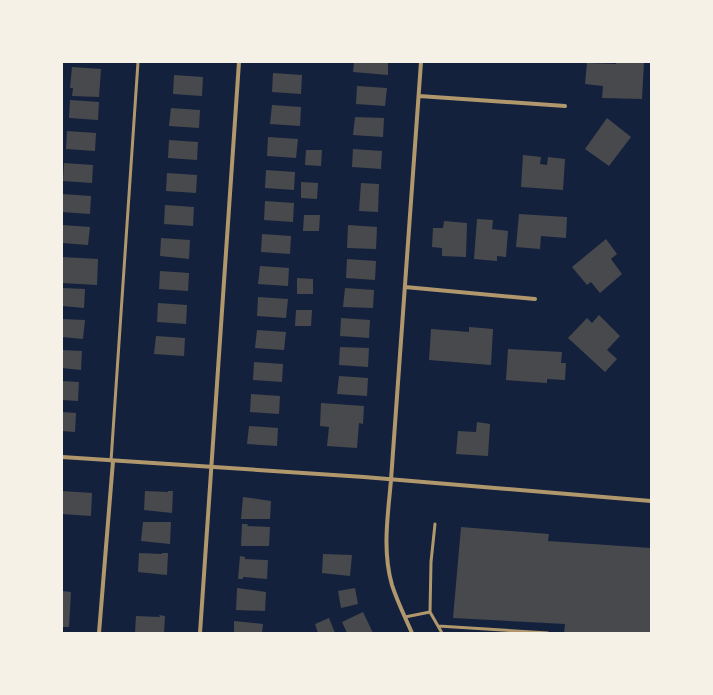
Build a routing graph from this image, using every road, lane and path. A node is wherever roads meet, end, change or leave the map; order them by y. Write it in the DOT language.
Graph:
graph roads {
  1 [pos="138,62"];
  2 [pos="239,62"];
  3 [pos="421,62"];
  4 [pos="419,96"];
  5 [pos="565,106"];
  6 [pos="405,287"];
  7 [pos="535,299"];
  8 [pos="62,457"];
  9 [pos="112,461"];
  10 [pos="211,467"];
  11 [pos="391,480"];
  12 [pos="651,501"];
  13 [pos="435,524"];
  14 [pos="430,612"];
  15 [pos="405,617"];
  16 [pos="438,626"];
  17 [pos="99,633"];
  18 [pos="200,633"];
  19 [pos="412,633"];
  20 [pos="442,633"];
  21 [pos="548,633"];
  1 -- 9 [label="lane"];
  2 -- 10 [label="street"];
  3 -- 4 [label="street"];
  4 -- 5 [label="street"];
  4 -- 6 [label="street"];
  6 -- 7 [label="street"];
  6 -- 11 [label="street"];
  8 -- 9 [label="street"];
  9 -- 10 [label="street"];
  9 -- 17 [label="street"];
  10 -- 11 [label="street"];
  10 -- 18 [label="street"];
  11 -- 12 [label="street"];
  11 -- 15 [label="street"];
  13 -- 14 [label="lane"];
  14 -- 15 [label="lane"];
  14 -- 16 [label="lane"];
  15 -- 19 [label="street"];
  16 -- 20 [label="lane"];
  16 -- 21 [label="lane"];
}
